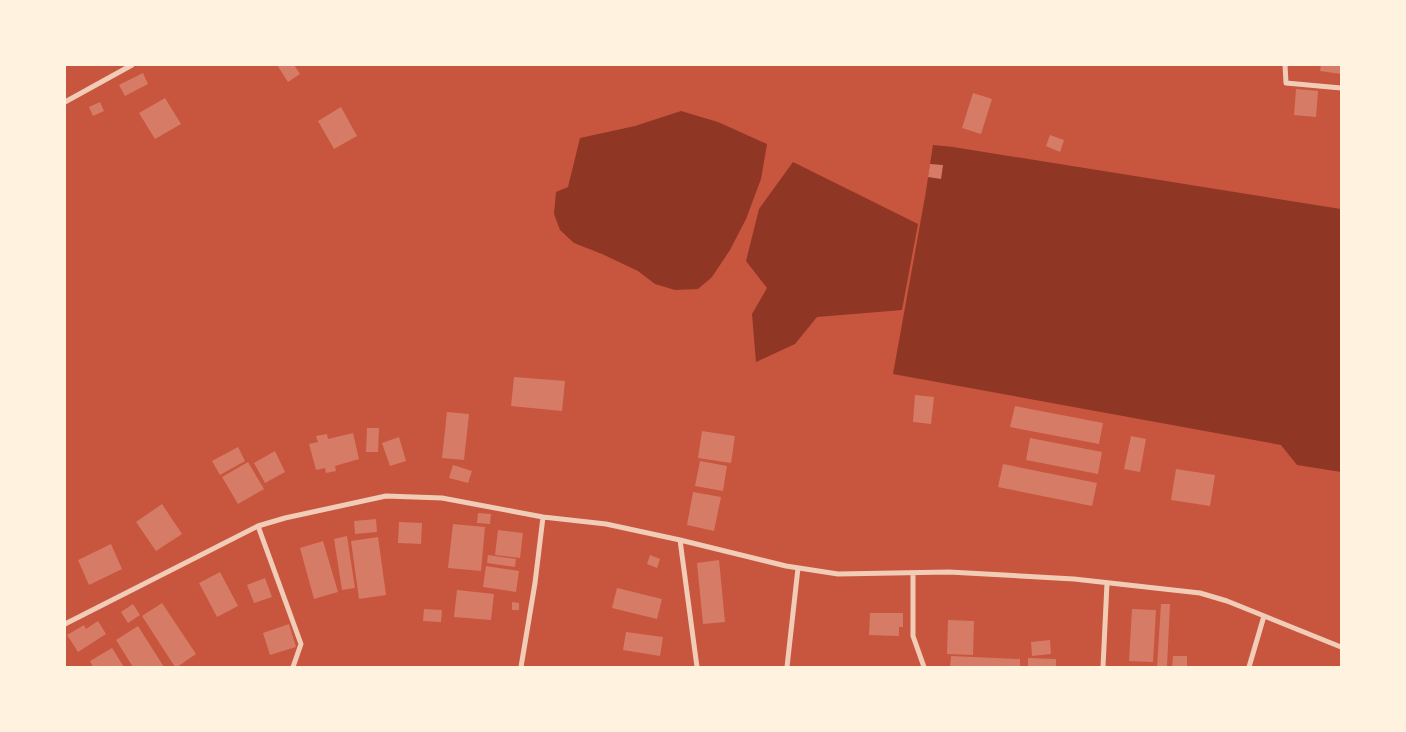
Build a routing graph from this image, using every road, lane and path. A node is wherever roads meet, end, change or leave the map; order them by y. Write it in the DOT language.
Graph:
graph roads {
  1 [pos="132,65"];
  2 [pos="1285,65"];
  3 [pos="1341,88"];
  4 [pos="65,102"];
  5 [pos="544,516"];
  6 [pos="258,526"];
  7 [pos="680,540"];
  8 [pos="798,568"];
  9 [pos="913,573"];
  10 [pos="1107,583"];
  11 [pos="1264,616"];
  12 [pos="65,624"];
  13 [pos="1341,647"];
  14 [pos="293,667"];
  15 [pos="521,667"];
  16 [pos="697,667"];
  17 [pos="787,667"];
  18 [pos="924,667"];
  19 [pos="1103,667"];
  20 [pos="1249,667"];
  1 -- 4 [label="street"];
  2 -- 3 [label="street"];
  5 -- 6 [label="street"];
  5 -- 7 [label="street"];
  5 -- 15 [label="street"];
  6 -- 12 [label="street"];
  6 -- 14 [label="street"];
  7 -- 8 [label="street"];
  7 -- 16 [label="street"];
  8 -- 9 [label="street"];
  8 -- 17 [label="street"];
  9 -- 10 [label="street"];
  9 -- 18 [label="street"];
  10 -- 11 [label="street"];
  10 -- 19 [label="street"];
  11 -- 13 [label="street"];
  11 -- 20 [label="street"];
}
